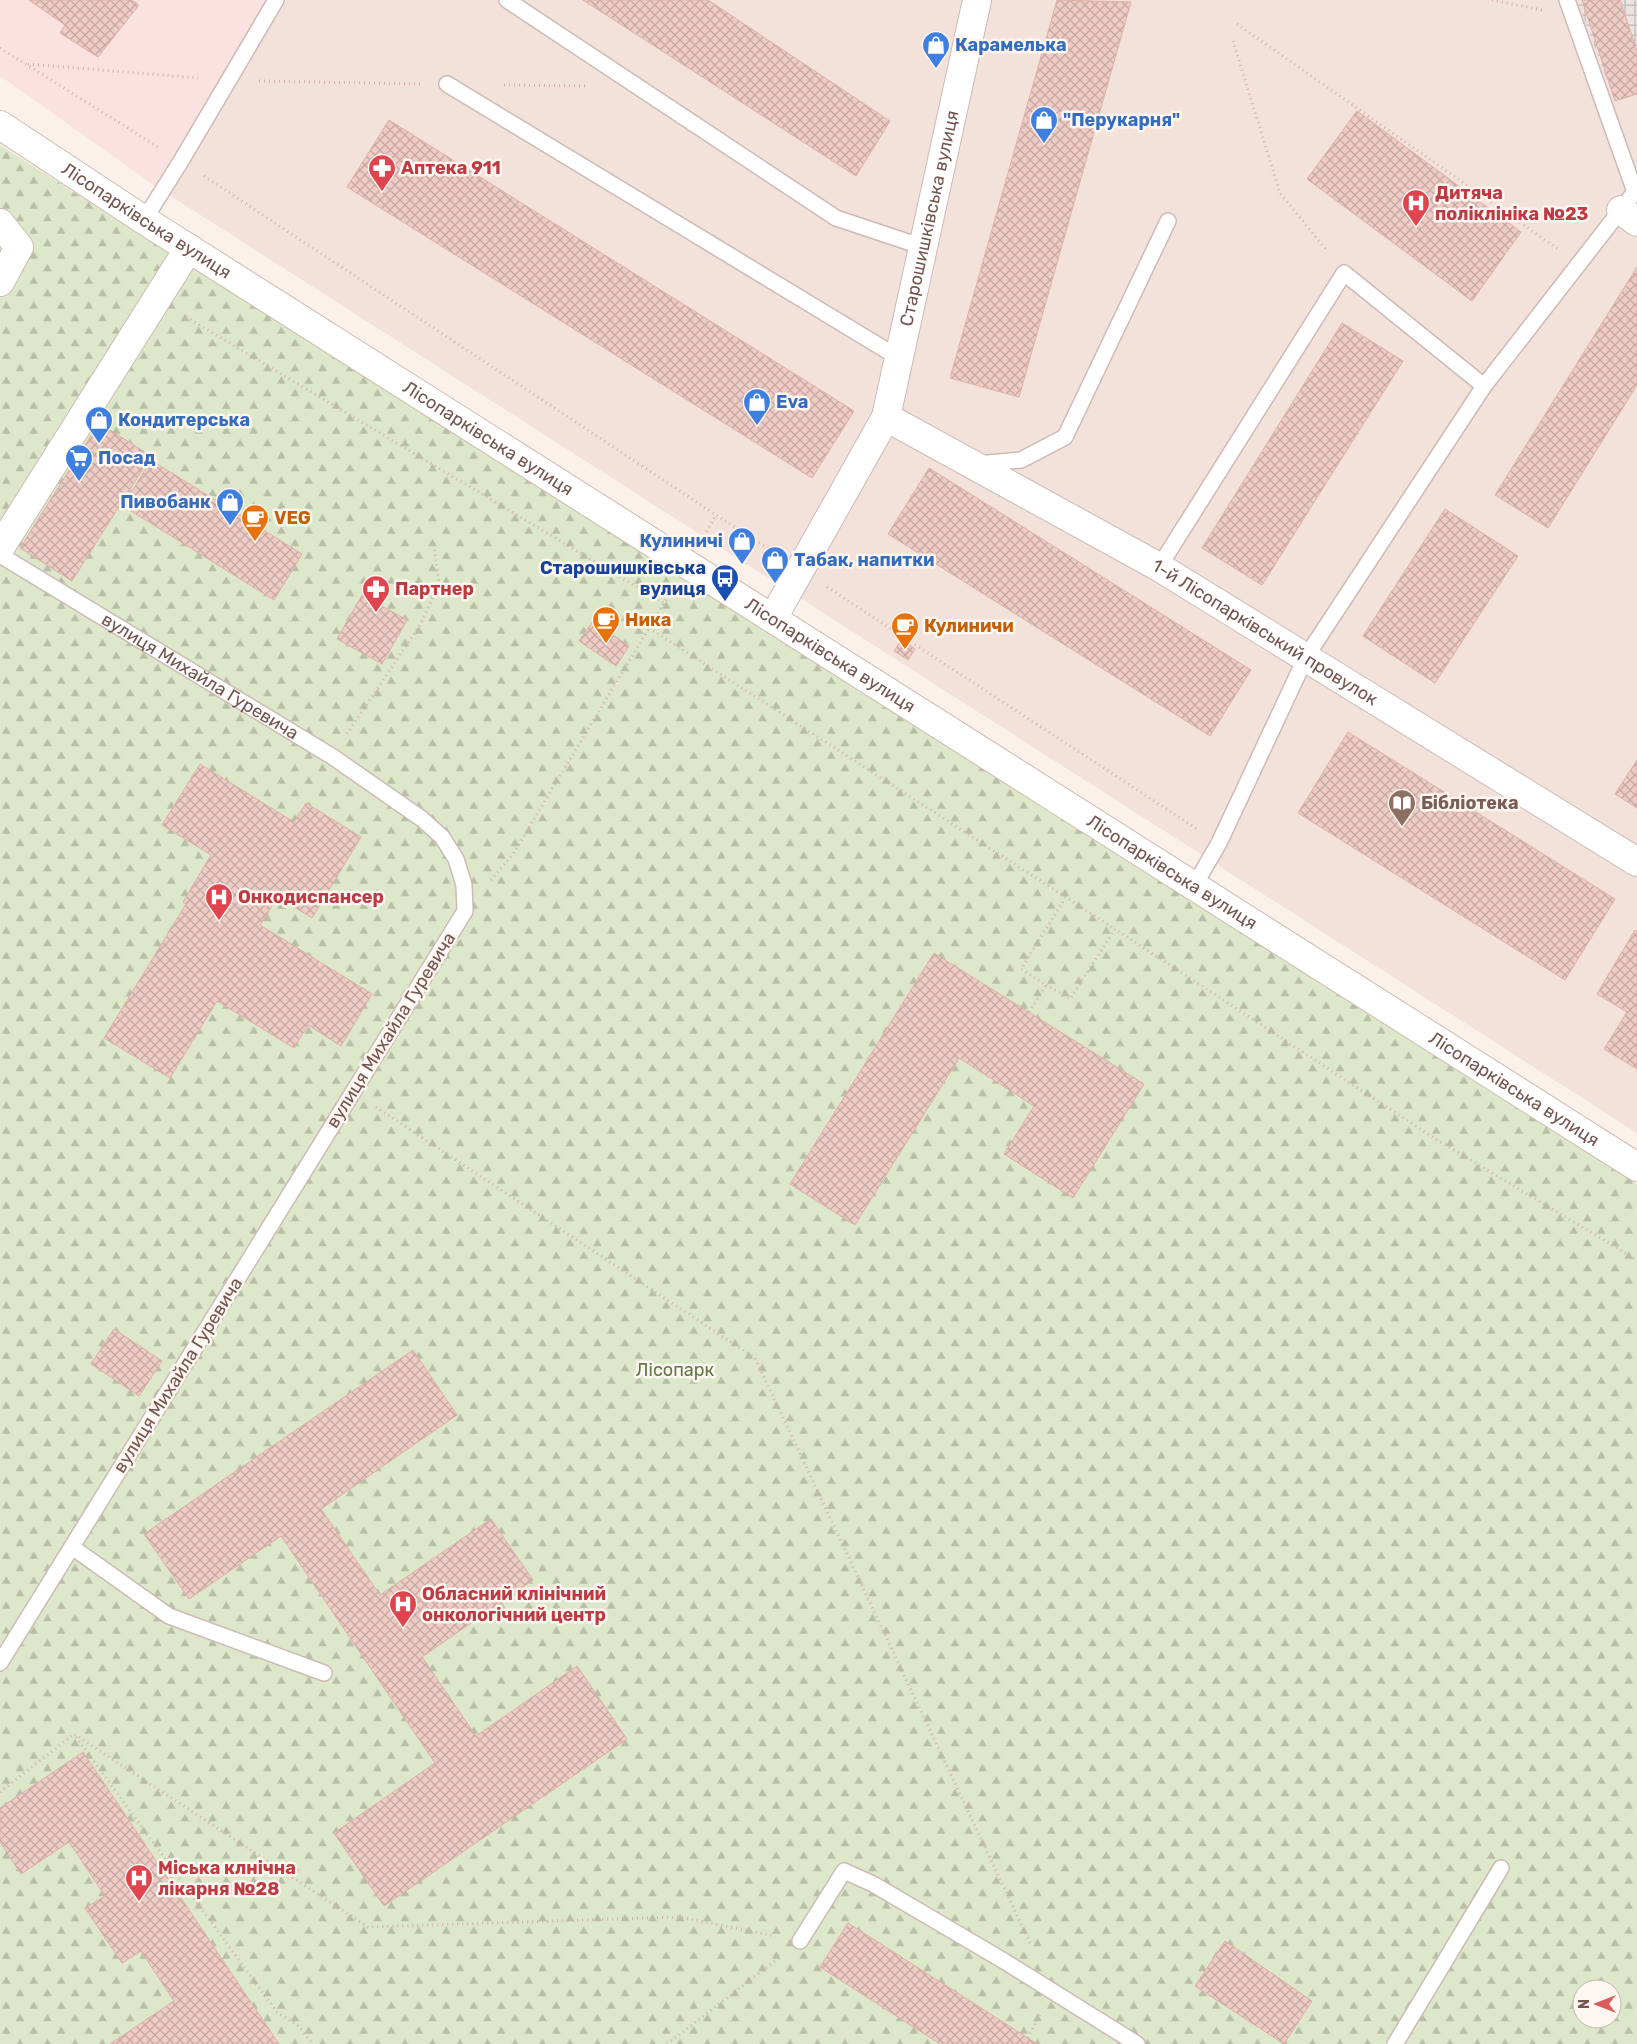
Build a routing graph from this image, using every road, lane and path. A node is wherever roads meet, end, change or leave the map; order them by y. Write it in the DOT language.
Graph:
graph roads {
  1 [pos="276,0"];
  2 [pos="507,0"];
  3 [pos="977,0"];
  4 [pos="1492,0"];
  5 [pos="1567,0"];
  6 [pos="1573,16"];
  7 [pos="1236,24"];
  8 [pos="1233,41"];
  9 [pos="0,48"];
  10 [pos="26,64"];
  11 [pos="228,81"];
  12 [pos="447,84"];
  13 [pos="636,86"];
  14 [pos="2,133"];
  15 [pos="181,161"];
  16 [pos="1632,203"];
  17 [pos="144,220"];
  18 [pos="1168,221"];
  19 [pos="0,223"];
  20 [pos="923,247"];
  21 [pos="189,248"];
  22 [pos="1579,263"];
  23 [pos="1344,273"];
  24 [pos="0,282"];
  25 [pos="157,299"];
  26 [pos="899,358"];
  27 [pos="1484,386"];
  28 [pos="886,417"];
  29 [pos="972,464"];
  30 [pos="716,515"];
  31 [pos="434,544"];
  32 [pos="0,548"];
  33 [pos="0,555"];
  34 [pos="687,564"];
  35 [pos="1159,567"];
  36 [pos="800,570"];
  37 [pos="664,603"];
  38 [pos="773,618"];
  39 [pos="649,628"];
  40 [pos="1306,657"];
  41 [pos="333,757"];
  42 [pos="1219,843"];
  43 [pos="1637,862"];
  44 [pos="1194,886"];
  45 [pos="1065,898"];
  46 [pos="465,911"];
  47 [pos="1115,929"];
  48 [pos="1046,985"];
  49 [pos="1029,1012"];
  50 [pos="353,1092"];
  51 [pos="1637,1167"];
  52 [pos="1637,1260"];
  53 [pos="72,1547"];
  54 [pos="0,1663"];
  55 [pos="324,1673"];
  56 [pos="74,1734"];
  57 [pos="0,1792"];
  58 [pos="1501,1868"];
  59 [pos="800,1941"];
  60 [pos="1052,1991"];
  61 [pos="1028,2038"];
  62 [pos="313,2044"];
  63 [pos="667,2044"];
  64 [pos="1137,2044"];
  65 [pos="1395,2044"];
  1 -- 11 [label="lane"];
  2 -- 13 [label="lane"];
  3 -- 20 [label="street, Старошишківська вулиця"];
  4 -- 6 [label="path"];
  5 -- 6 [label="lane"];
  6 -- 16 [label="lane"];
  7 -- 22 [label="path"];
  8 -- 23 [label="path"];
  9 -- 10 [label="path"];
  10 -- 11 [label="path"];
  10 -- 15 [label="path"];
  11 -- 12 [label="path"];
  11 -- 15 [label="lane"];
  12 -- 13 [label="path"];
  12 -- 26 [label="lane"];
  13 -- 20 [label="lane"];
  14 -- 17 [label="street, Лісопарківська вулиця"];
  15 -- 17 [label="lane"];
  15 -- 30 [label="path"];
  16 -- 22 [label="lane"];
  17 -- 21 [label="street, Лісопарківська вулиця"];
  18 -- 29 [label="lane"];
  19 -- 24 [label="street"];
  20 -- 26 [label="street, Старошишківська вулиця"];
  21 -- 25 [label="street"];
  21 -- 34 [label="street, Лісопарківська вулиця"];
  22 -- 27 [label="lane"];
  23 -- 27 [label="lane"];
  23 -- 35 [label="lane"];
  25 -- 32 [label="street"];
  25 -- 37 [label="path"];
  26 -- 28 [label="street, Старошишківська вулиця"];
  27 -- 40 [label="lane"];
  28 -- 29 [label="street, 1-й Лісопарківський провулок"];
  28 -- 36 [label="street, Старошишківська вулиця"];
  29 -- 35 [label="street, 1-й Лісопарківський провулок"];
  30 -- 34 [label="path"];
  30 -- 36 [label="path"];
  31 -- 41 [label="path"];
  33 -- 41 [label="lane, вулиця Михайла Гуревича"];
  34 -- 37 [label="path"];
  34 -- 38 [label="street, Лісопарківська вулиця"];
  35 -- 40 [label="street, 1-й Лісопарківський провулок"];
  36 -- 38 [label="street, Старошишківська вулиця"];
  36 -- 42 [label="path"];
  37 -- 39 [label="path"];
  38 -- 44 [label="street, Лісопарківська вулиця"];
  39 -- 45 [label="path"];
  39 -- 46 [label="path"];
  40 -- 42 [label="lane"];
  40 -- 43 [label="street, 1-й Лісопарківський провулок"];
  41 -- 46 [label="lane, вулиця Михайла Гуревича"];
  42 -- 44 [label="lane"];
  44 -- 51 [label="street, Лісопарківська вулиця"];
  45 -- 47 [label="path"];
  45 -- 48 [label="path"];
  46 -- 50 [label="lane, вулиця Михайла Гуревича"];
  47 -- 48 [label="path"];
  47 -- 52 [label="path"];
  48 -- 49 [label="path"];
  50 -- 53 [label="lane, вулиця Михайла Гуревича"];
  50 -- 60 [label="path"];
  53 -- 54 [label="lane, вулиця Михайла Гуревича"];
  53 -- 55 [label="lane"];
  56 -- 57 [label="path"];
  56 -- 59 [label="path"];
  56 -- 62 [label="path"];
  58 -- 65 [label="lane"];
  59 -- 60 [label="lane"];
  59 -- 63 [label="path"];
  60 -- 61 [label="path"];
  60 -- 64 [label="lane"];
}
